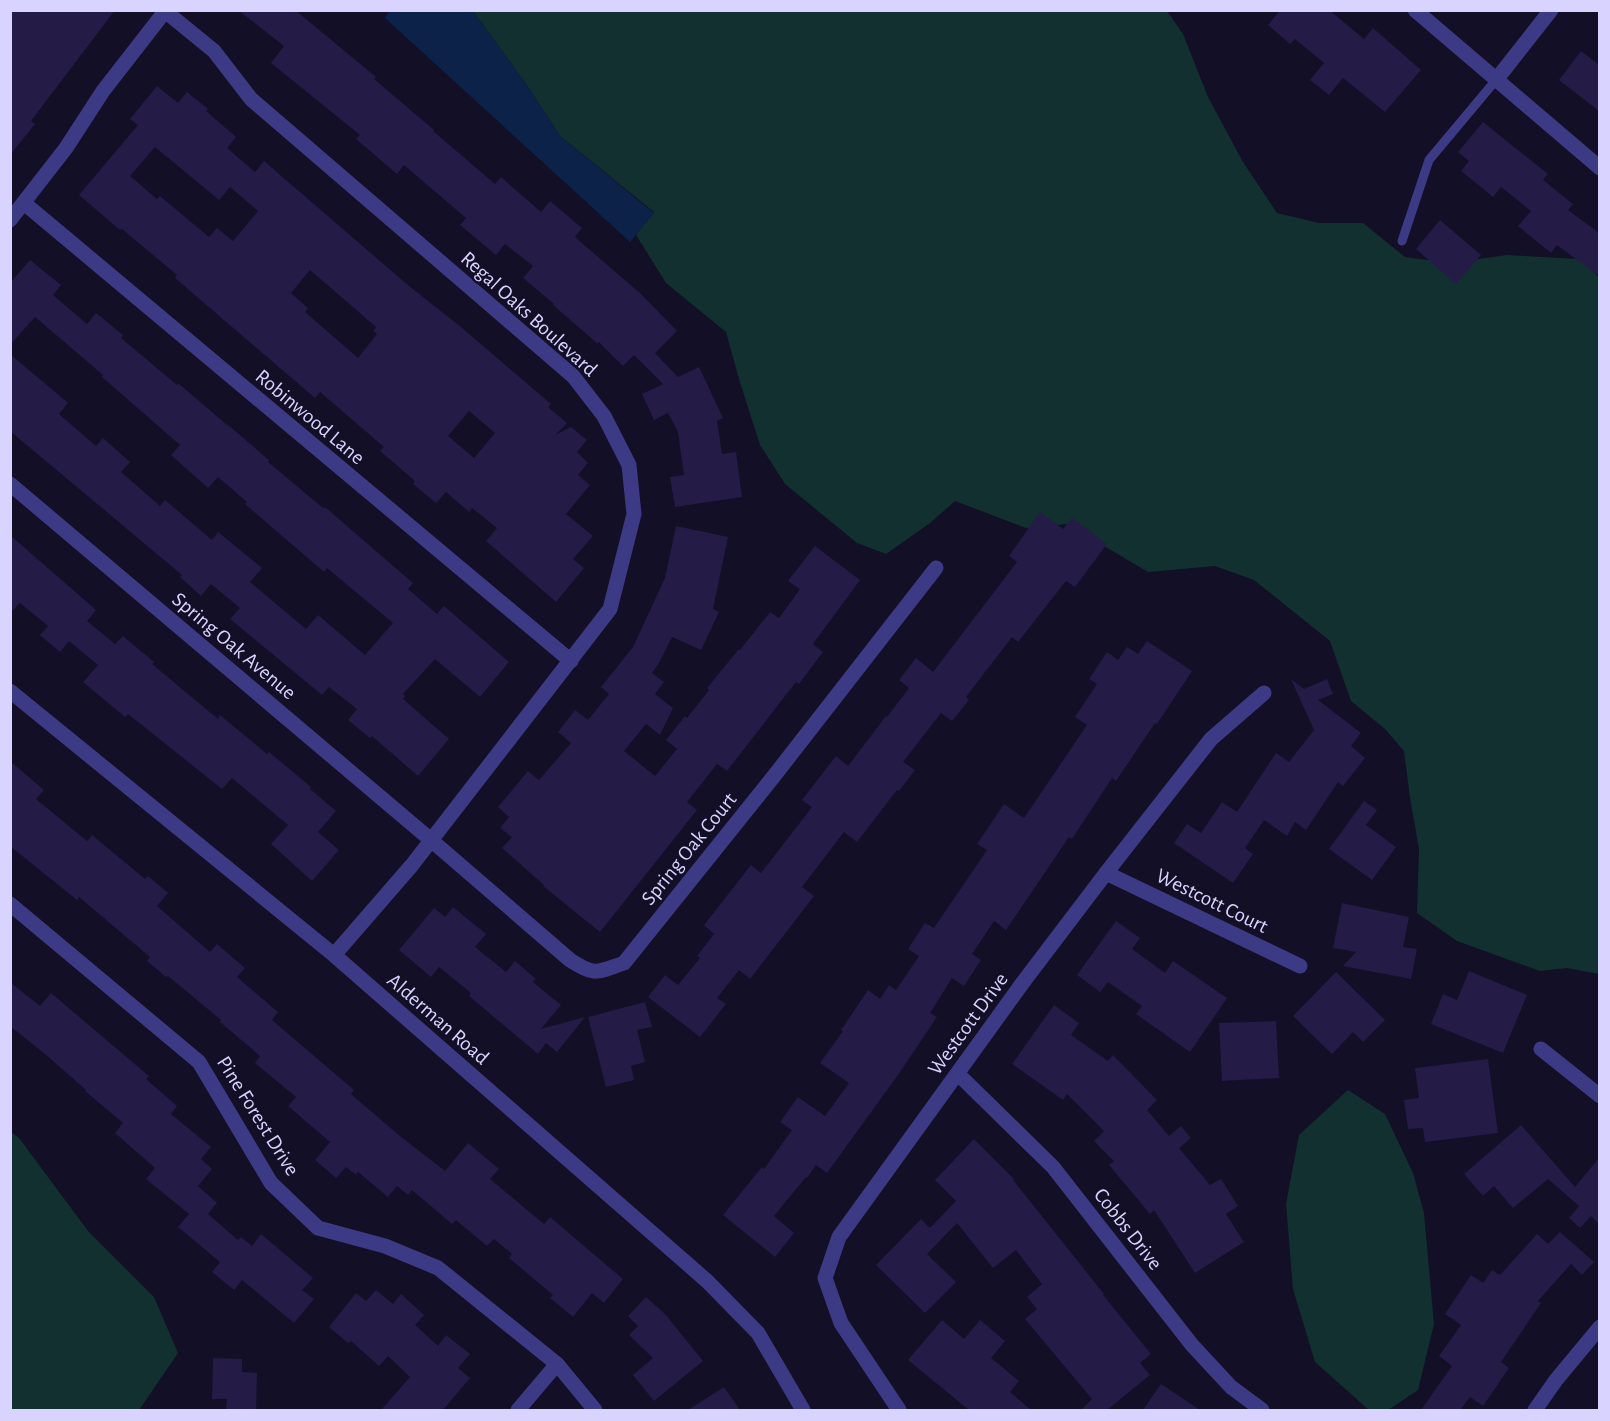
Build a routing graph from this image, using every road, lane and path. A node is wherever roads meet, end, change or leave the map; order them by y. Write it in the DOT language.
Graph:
graph roads {
  1 [pos="1415,10"];
  2 [pos="1551,10"];
  3 [pos="166,11"];
  4 [pos="1496,80"];
  5 [pos="1599,168"];
  6 [pos="24,203"];
  7 [pos="10,220"];
  8 [pos="1402,241"];
  9 [pos="10,484"];
  10 [pos="936,568"];
  11 [pos="571,661"];
  12 [pos="10,691"];
  13 [pos="1264,693"];
  14 [pos="431,840"];
  15 [pos="1106,873"];
  16 [pos="10,904"];
  17 [pos="334,955"];
  18 [pos="1300,966"];
  19 [pos="1541,1049"];
  20 [pos="958,1074"];
  21 [pos="1599,1096"];
  22 [pos="1599,1327"];
  23 [pos="558,1364"];
  24 [pos="518,1410"];
  25 [pos="595,1410"];
  26 [pos="803,1410"];
  27 [pos="898,1410"];
  28 [pos="1262,1410"];
  29 [pos="1535,1410"];
  1 -- 4 [label="street"];
  2 -- 4 [label="street"];
  3 -- 6 [label="street"];
  3 -- 11 [label="street, Regal Oaks Boulevard"];
  4 -- 5 [label="street"];
  4 -- 8 [label="lane"];
  6 -- 7 [label="street"];
  6 -- 11 [label="street, Robinwood Lane"];
  9 -- 14 [label="street, Spring Oak Avenue"];
  10 -- 14 [label="street, Spring Oak Court"];
  11 -- 14 [label="street, Regal Oaks Boulevard"];
  12 -- 17 [label="street, Alderman Road"];
  13 -- 15 [label="street, Westcott Drive"];
  14 -- 17 [label="street, Regal Oaks Boulevard"];
  15 -- 18 [label="street, Westcott Court"];
  15 -- 20 [label="street, Westcott Drive"];
  16 -- 23 [label="street, Pine Forest Drive"];
  17 -- 26 [label="street, Alderman Road"];
  19 -- 21 [label="street"];
  20 -- 27 [label="street, Westcott Drive"];
  20 -- 28 [label="street, Cobbs Drive"];
  22 -- 29 [label="street"];
  23 -- 24 [label="street"];
  23 -- 25 [label="street, Pine Forest Drive"];
}
